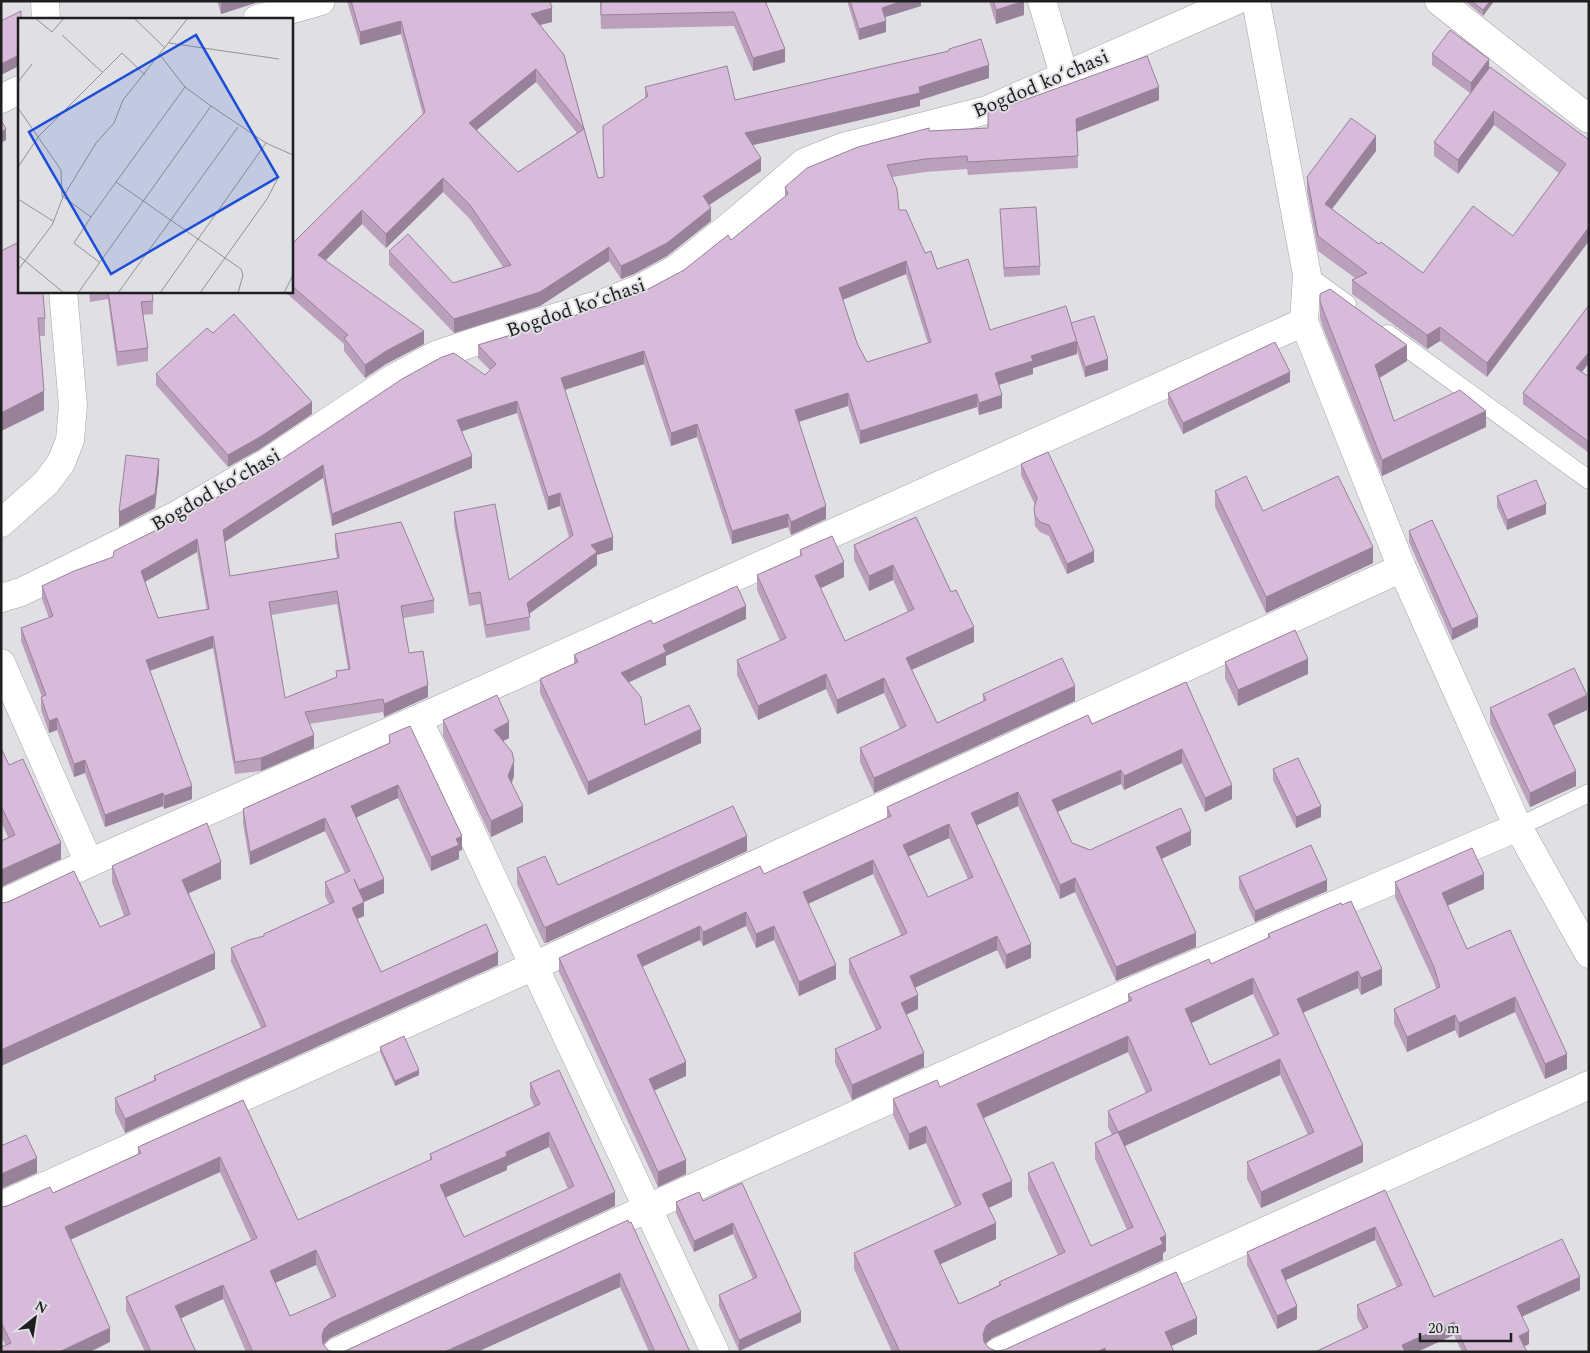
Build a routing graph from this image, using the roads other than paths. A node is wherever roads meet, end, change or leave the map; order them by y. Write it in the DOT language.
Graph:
graph roads {
  1 [pos="45,1"];
  2 [pos="321,1"];
  3 [pos="1042,1"];
  4 [pos="1236,1"];
  5 [pos="1256,1"];
  6 [pos="1439,1"];
  7 [pos="46,18"];
  8 [pos="261,18"];
  9 [pos="1064,75"];
  10 [pos="18,90"];
  11 [pos="1,99"];
  12 [pos="1589,119"];
  13 [pos="1307,275"];
  14 [pos="63,292"];
  15 [pos="1304,322"];
  16 [pos="1589,480"];
  17 [pos="1,523"];
  18 [pos="1402,568"];
  19 [pos="1,598"];
  20 [pos="1,663"];
  21 [pos="418,719"];
  22 [pos="1589,793"];
  23 [pos="1518,827"];
  24 [pos="89,863"];
  25 [pos="1,904"];
  26 [pos="1589,954"];
  27 [pos="534,966"];
  28 [pos="1589,1085"];
  29 [pos="1,1206"];
  30 [pos="648,1208"];
  31 [pos="337,1352"];
  32 [pos="715,1352"];
  33 [pos="998,1352"];
  1 -- 7 [label="street"];
  2 -- 8 [label="street"];
  3 -- 9 [label="street"];
  4 -- 9 [label="street, Bogdod koʻchasi"];
  5 -- 13 [label="street"];
  6 -- 12 [label="street"];
  9 -- 19 [label="street, Bogdod koʻchasi"];
  10 -- 11 [label="street"];
  13 -- 15 [label="street"];
  13 -- 16 [label="lane"];
  14 -- 17 [label="street"];
  15 -- 18 [label="street"];
  15 -- 21 [label="street"];
  18 -- 23 [label="street"];
  18 -- 27 [label="street"];
  20 -- 24 [label="street"];
  21 -- 24 [label="street"];
  21 -- 27 [label="street"];
  22 -- 23 [label="lane"];
  23 -- 26 [label="street"];
  23 -- 30 [label="street"];
  24 -- 25 [label="street"];
  27 -- 29 [label="street"];
  27 -- 30 [label="street"];
  28 -- 33 [label="street"];
  30 -- 31 [label="street"];
  30 -- 32 [label="street"];
}
